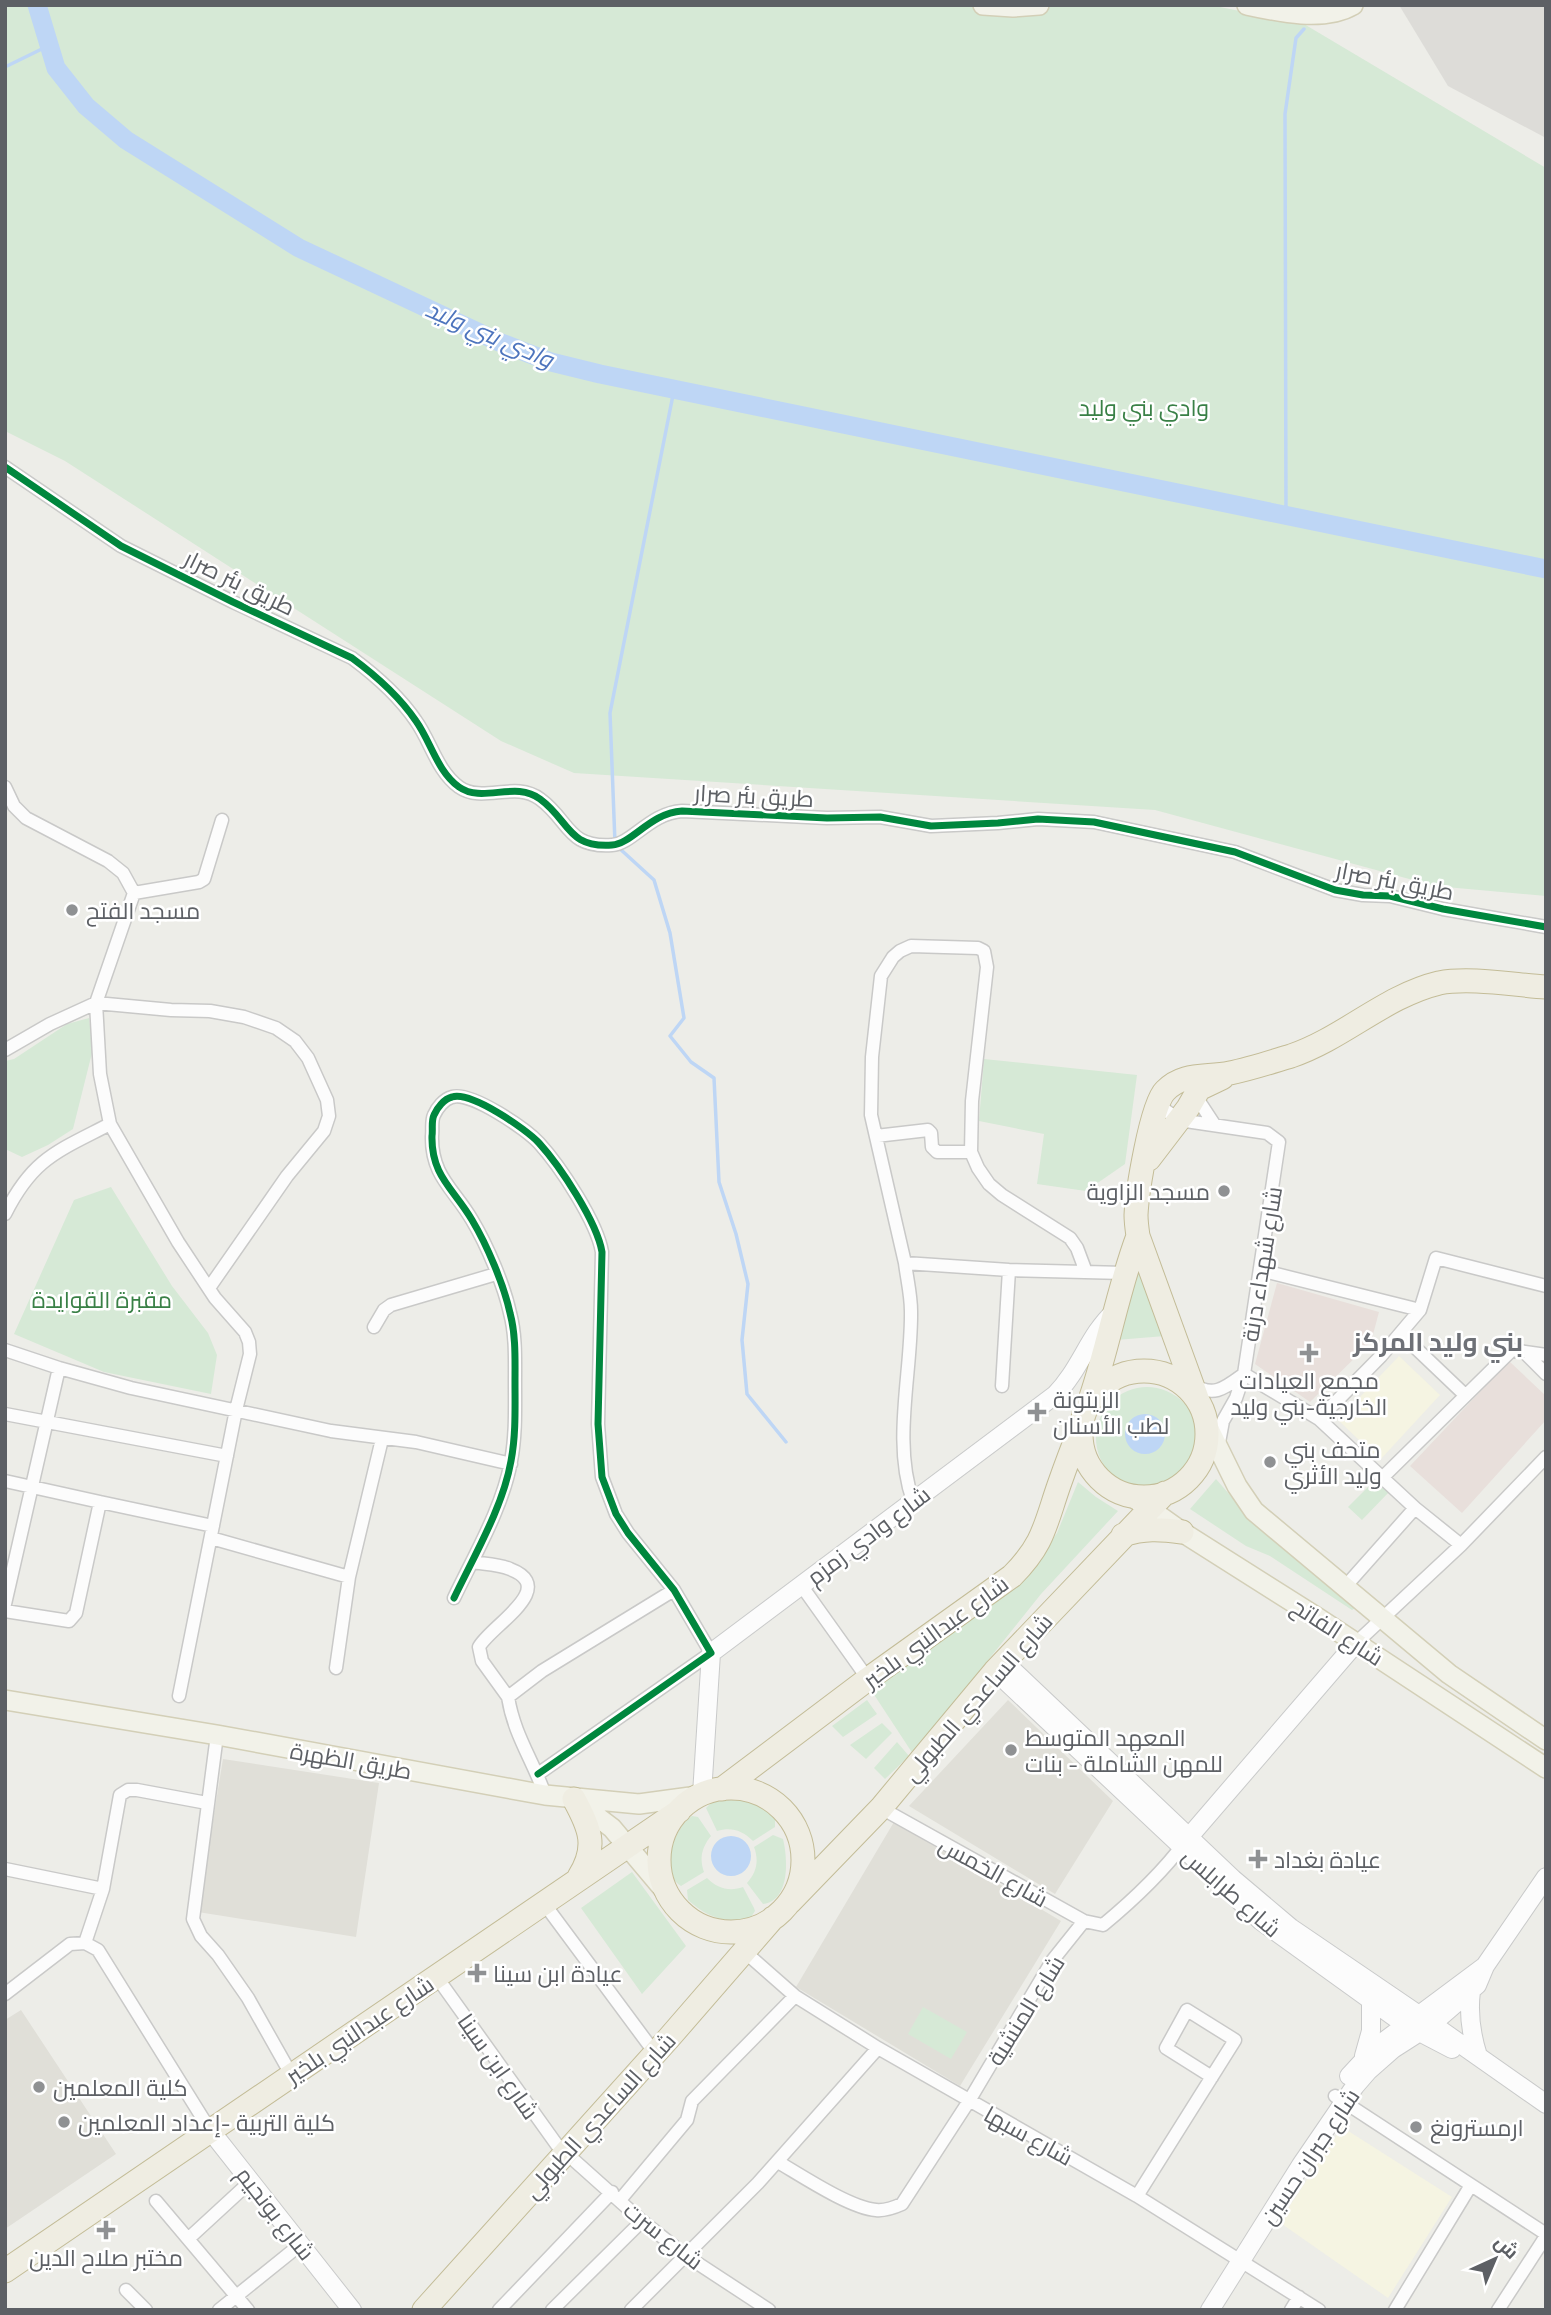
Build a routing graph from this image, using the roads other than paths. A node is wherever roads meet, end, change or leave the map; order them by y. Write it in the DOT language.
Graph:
graph roads {
  1 [pos="983,5"];
  2 [pos="1039,5"];
  3 [pos="1247,5"];
  4 [pos="1353,5"];
  5 [pos="1317,10"];
  6 [pos="5,467"];
  7 [pos="5,787"];
  8 [pos="222,820"];
  9 [pos="134,893"];
  10 [pos="1546,927"];
  11 [pos="1546,987"];
  12 [pos="96,1003"];
  13 [pos="5,1050"];
  14 [pos="1190,1086"];
  15 [pos="1158,1105"];
  16 [pos="1179,1120"];
  17 [pos="110,1124"];
  18 [pos="1214,1124"];
  19 [pos="876,1136"];
  20 [pos="971,1152"];
  21 [pos="1141,1174"];
  22 [pos="5,1214"];
  23 [pos="1138,1236"];
  24 [pos="905,1263"];
  25 [pos="1009,1270"];
  26 [pos="1260,1270"];
  27 [pos="1086,1272"];
  28 [pos="1124,1273"];
  29 [pos="496,1274"];
  30 [pos="1546,1286"];
  31 [pos="209,1288"];
  32 [pos="1420,1310"];
  33 [pos="1114,1312"];
  34 [pos="374,1327"];
  35 [pos="1401,1334"];
  36 [pos="5,1350"];
  37 [pos="1523,1352"];
  38 [pos="1546,1355"];
  39 [pos="59,1368"];
  40 [pos="1244,1374"];
  41 [pos="1546,1374"];
  42 [pos="1002,1386"];
  43 [pos="1194,1391"];
  44 [pos="1465,1395"];
  45 [pos="236,1410"];
  46 [pos="5,1414"];
  47 [pos="1086,1414"];
  48 [pos="1319,1419"];
  49 [pos="46,1423"];
  50 [pos="1207,1425"];
  51 [pos="382,1439"];
  52 [pos="1218,1449"];
  53 [pos="227,1456"];
  54 [pos="1546,1457"];
  55 [pos="511,1464"];
  56 [pos="1383,1477"];
  57 [pos="5,1481"];
  58 [pos="32,1485"];
  59 [pos="913,1501"];
  60 [pos="100,1502"];
  61 [pos="1139,1502"];
  62 [pos="1415,1508"];
  63 [pos="212,1532"];
  64 [pos="1182,1532"];
  65 [pos="1123,1535"];
  66 [pos="1461,1545"];
  67 [pos="472,1562"];
  68 [pos="349,1577"];
  69 [pos="801,1585"];
  70 [pos="1344,1588"];
  71 [pos="674,1590"];
  72 [pos="454,1598"];
  73 [pos="5,1604"];
  74 [pos="5,1611"];
  75 [pos="1383,1620"];
  76 [pos="1356,1643"];
  77 [pos="711,1653"];
  78 [pos="1000,1667"];
  79 [pos="336,1668"];
  80 [pos="868,1679"];
  81 [pos="1472,1691"];
  82 [pos="179,1696"];
  83 [pos="508,1697"];
  84 [pos="5,1700"];
  85 [pos="1456,1710"];
  86 [pos="217,1735"];
  87 [pos="1546,1740"];
  88 [pos="1546,1768"];
  89 [pos="538,1774"];
  90 [pos="707,1793"];
  91 [pos="545,1795"];
  92 [pos="574,1799"];
  93 [pos="207,1803"];
  94 [pos="881,1808"];
  95 [pos="679,1811"];
  96 [pos="1185,1842"];
  97 [pos="628,1846"];
  98 [pos="5,1869"];
  99 [pos="1546,1877"];
  100 [pos="579,1878"];
  101 [pos="103,1889"];
  102 [pos="670,1897"];
  103 [pos="543,1902"];
  104 [pos="790,1902"];
  105 [pos="772,1918"];
  106 [pos="1084,1921"];
  107 [pos="85,1943"];
  108 [pos="745,1952"];
  109 [pos="1485,1966"];
  110 [pos="436,1976"];
  111 [pos="1471,1991"];
  112 [pos="5,1994"];
  113 [pos="795,1996"];
  114 [pos="1371,2001"];
  115 [pos="1436,2001"];
  116 [pos="1399,2002"];
  117 [pos="1419,2024"];
  118 [pos="1401,2044"];
  119 [pos="1447,2046"];
  120 [pos="878,2048"];
  121 [pos="655,2053"];
  122 [pos="1478,2056"];
  123 [pos="1362,2060"];
  124 [pos="1498,2073"];
  125 [pos="292,2076"];
  126 [pos="1212,2077"];
  127 [pos="1339,2099"];
  128 [pos="969,2101"];
  129 [pos="1546,2104"];
  130 [pos="210,2130"];
  131 [pos="565,2152"];
  132 [pos="778,2162"];
  133 [pos="251,2181"];
  134 [pos="1471,2185"];
  135 [pos="616,2196"];
  136 [pos="1137,2196"];
  137 [pos="156,2201"];
  138 [pos="642,2221"];
  139 [pos="1546,2235"];
  140 [pos="188,2239"];
  141 [pos="301,2244"];
  142 [pos="685,2255"];
  143 [pos="1241,2260"];
  144 [pos="5,2270"];
  145 [pos="125,2290"];
  146 [pos="236,2295"];
  147 [pos="1300,2297"];
  148 [pos="146,2310"];
  149 [pos="219,2310"];
  150 [pos="248,2310"];
  151 [pos="352,2310"];
  152 [pos="424,2310"];
  153 [pos="499,2310"];
  154 [pos="552,2310"];
  155 [pos="631,2310"];
  156 [pos="769,2310"];
  157 [pos="1210,2310"];
  158 [pos="1292,2310"];
  159 [pos="1319,2310"];
  160 [pos="1395,2310"];
  161 [pos="1497,2310"];
  1 -- 2 [label="main road"];
  3 -- 5 [label="main road"];
  4 -- 5 [label="main road"];
  6 -- 10 [label="street, طريق بئر صرار"];
  7 -- 9 [label="street"];
  8 -- 9 [label="street"];
  9 -- 12 [label="street"];
  11 -- 14 [label="highway"];
  12 -- 13 [label="street"];
  12 -- 17 [label="street"];
  12 -- 31 [label="street"];
  14 -- 15 [label="highway"];
  14 -- 16 [label="highway"];
  14 -- 18 [label="street"];
  15 -- 16 [label="street"];
  15 -- 21 [label="highway"];
  16 -- 18 [label="street"];
  16 -- 21 [label="highway"];
  17 -- 22 [label="street"];
  17 -- 31 [label="street"];
  18 -- 26 [label="street, شارع شهداء درنة"];
  19 -- 20 [label="street"];
  19 -- 20 [label="street"];
  19 -- 24 [label="street"];
  20 -- 27 [label="street"];
  21 -- 23 [label="highway"];
  23 -- 28 [label="highway, شارع عبدالنبي بلخير"];
  23 -- 43 [label="highway"];
  24 -- 25 [label="street"];
  24 -- 59 [label="street"];
  25 -- 27 [label="street"];
  25 -- 42 [label="street"];
  26 -- 32 [label="street"];
  26 -- 40 [label="street, شارع شهداء درنة"];
  27 -- 28 [label="street"];
  28 -- 33 [label="highway, شارع عبدالنبي بلخير"];
  29 -- 34 [label="street"];
  29 -- 55 [label="street"];
  29 -- 71 [label="street"];
  30 -- 32 [label="street"];
  31 -- 45 [label="street"];
  32 -- 35 [label="street"];
  33 -- 47 [label="highway, شارع عبدالنبي بلخير"];
  33 -- 59 [label="main road, شارع وادي زمزم"];
  35 -- 44 [label="street"];
  35 -- 48 [label="street"];
  36 -- 39 [label="street"];
  37 -- 38 [label="street"];
  37 -- 41 [label="street"];
  37 -- 44 [label="street"];
  39 -- 45 [label="street"];
  39 -- 49 [label="street"];
  40 -- 43 [label="street"];
  40 -- 48 [label="street"];
  40 -- 52 [label="street, شارع شهداء درنة"];
  43 -- 47 [label="highway"];
  43 -- 50 [label="highway"];
  44 -- 56 [label="street"];
  45 -- 51 [label="street"];
  45 -- 53 [label="street"];
  46 -- 49 [label="street"];
  47 -- 61 [label="highway"];
  47 -- 80 [label="highway, شارع عبدالنبي بلخير"];
  48 -- 56 [label="street"];
  49 -- 53 [label="street"];
  49 -- 58 [label="street"];
  50 -- 52 [label="main road, شارع الفاتح"];
  50 -- 61 [label="highway, شارع الساعدي الطبولي"];
  51 -- 55 [label="street"];
  51 -- 68 [label="street"];
  52 -- 70 [label="main road, شارع الفاتح"];
  53 -- 63 [label="street"];
  54 -- 66 [label="street"];
  55 -- 67 [label="street"];
  56 -- 62 [label="street"];
  57 -- 58 [label="street"];
  58 -- 60 [label="street"];
  58 -- 73 [label="street"];
  59 -- 69 [label="main road, شارع وادي زمزم"];
  60 -- 63 [label="street"];
  60 -- 74 [label="street"];
  61 -- 64 [label="main road, شارع الفاتح"];
  61 -- 65 [label="highway, شارع الساعدي الطبولي"];
  62 -- 66 [label="street"];
  62 -- 70 [label="street"];
  63 -- 68 [label="street"];
  63 -- 82 [label="street"];
  64 -- 65 [label="highway"];
  64 -- 76 [label="main road, شارع الفاتح"];
  65 -- 78 [label="highway, شارع الساعدي الطبولي"];
  66 -- 75 [label="street"];
  67 -- 72 [label="street"];
  67 -- 83 [label="street"];
  68 -- 79 [label="street"];
  69 -- 77 [label="main road, شارع وادي زمزم"];
  69 -- 80 [label="street"];
  70 -- 75 [label="main road, شارع الفاتح"];
  71 -- 77 [label="street"];
  71 -- 83 [label="street"];
  75 -- 76 [label="street"];
  75 -- 81 [label="main road, شارع الفاتح"];
  76 -- 85 [label="main road, شارع الفاتح"];
  76 -- 96 [label="main road"];
  77 -- 89 [label="street"];
  77 -- 90 [label="main road"];
  78 -- 94 [label="highway, شارع الساعدي الطبولي"];
  78 -- 96 [label="main road, شارع طرابلس"];
  80 -- 90 [label="highway, شارع عبدالنبي بلخير"];
  81 -- 85 [label="main road"];
  81 -- 87 [label="main road, شارع الفاتح"];
  83 -- 89 [label="street"];
  84 -- 86 [label="main road, طريق الظهرة"];
  85 -- 88 [label="main road, شارع الفاتح"];
  86 -- 91 [label="main road, طريق الظهرة"];
  86 -- 93 [label="street"];
  89 -- 91 [label="street"];
  90 -- 92 [label="main road, طريق الظهرة"];
  90 -- 95 [label="highway"];
  90 -- 104 [label="highway"];
  91 -- 92 [label="main road, طريق الظهرة"];
  92 -- 97 [label="main road"];
  92 -- 100 [label="highway"];
  93 -- 101 [label="street"];
  93 -- 125 [label="street"];
  94 -- 104 [label="highway, شارع الساعدي الطبولي"];
  94 -- 106 [label="street, شارع الخمس"];
  95 -- 97 [label="highway, شارع عبدالنبي بلخير"];
  95 -- 102 [label="highway"];
  96 -- 106 [label="street"];
  96 -- 114 [label="main road, شارع طرابلس"];
  96 -- 116 [label="main road, شارع طرابلس"];
  97 -- 100 [label="highway, شارع عبدالنبي بلخير"];
  97 -- 102 [label="main road"];
  98 -- 101 [label="street"];
  99 -- 109 [label="main road"];
  100 -- 103 [label="highway, شارع عبدالنبي بلخير"];
  101 -- 107 [label="street"];
  102 -- 105 [label="highway"];
  103 -- 110 [label="highway, شارع عبدالنبي بلخير"];
  103 -- 121 [label="street"];
  104 -- 105 [label="highway"];
  105 -- 108 [label="highway, شارع الساعدي الطبولي"];
  106 -- 128 [label="street, شارع المنشية"];
  107 -- 112 [label="street"];
  107 -- 130 [label="street, شارع بونجيم"];
  108 -- 113 [label="street, شارع سبها"];
  108 -- 121 [label="highway, شارع الساعدي الطبولي"];
  109 -- 111 [label="main road"];
  109 -- 115 [label="main road"];
  110 -- 125 [label="highway, شارع عبدالنبي بلخير"];
  110 -- 131 [label="street, شارع ابن سينا"];
  111 -- 117 [label="main road"];
  111 -- 122 [label="main road"];
  113 -- 120 [label="street, شارع سبها"];
  113 -- 135 [label="street"];
  114 -- 117 [label="main road, شارع طرابلس"];
  114 -- 123 [label="main road"];
  115 -- 116 [label="main road"];
  115 -- 117 [label="main road"];
  116 -- 117 [label="main road, شارع طرابلس"];
  117 -- 118 [label="main road, شارع جبران حسين"];
  117 -- 119 [label="main road, شارع طرابلس"];
  117 -- 122 [label="main road, شارع طرابلس"];
  117 -- 123 [label="main road"];
  118 -- 119 [label="main road"];
  118 -- 127 [label="main road, شارع جبران حسين"];
  119 -- 124 [label="main road, شارع طرابلس"];
  120 -- 128 [label="street, شارع سبها"];
  120 -- 132 [label="street"];
  121 -- 131 [label="highway, شارع الساعدي الطبولي"];
  122 -- 124 [label="main road, شارع طرابلس"];
  123 -- 127 [label="main road"];
  124 -- 129 [label="main road, شارع طرابلس"];
  125 -- 130 [label="highway, شارع عبدالنبي بلخير"];
  126 -- 126 [label="street"];
  126 -- 136 [label="street"];
  127 -- 134 [label="street"];
  127 -- 143 [label="main road, شارع جبران حسين"];
  128 -- 132 [label="street, شارع المنشية"];
  128 -- 136 [label="street, شارع سبها"];
  130 -- 133 [label="main road, شارع بونجيم"];
  130 -- 144 [label="highway, شارع عبدالنبي بلخير"];
  131 -- 135 [label="street, شارع سرت"];
  131 -- 152 [label="highway, شارع الساعدي الطبولي"];
  132 -- 142 [label="street"];
  133 -- 140 [label="street"];
  133 -- 141 [label="main road, شارع بونجيم"];
  134 -- 139 [label="street"];
  134 -- 160 [label="street"];
  135 -- 138 [label="street, شارع سرت"];
  135 -- 153 [label="street"];
  136 -- 143 [label="street, شارع سبها"];
  137 -- 140 [label="street"];
  138 -- 142 [label="street, شارع سرت"];
  138 -- 154 [label="street"];
  139 -- 161 [label="street"];
  140 -- 146 [label="street"];
  141 -- 146 [label="street"];
  141 -- 151 [label="main road, شارع بونجيم"];
  142 -- 155 [label="street"];
  142 -- 156 [label="street, شارع سرت"];
  143 -- 147 [label="street, شارع سبها"];
  143 -- 157 [label="main road, شارع جبران حسين"];
  145 -- 148 [label="street"];
  146 -- 149 [label="street"];
  146 -- 150 [label="street"];
  147 -- 158 [label="street"];
  147 -- 159 [label="street, شارع سبها"];
}
